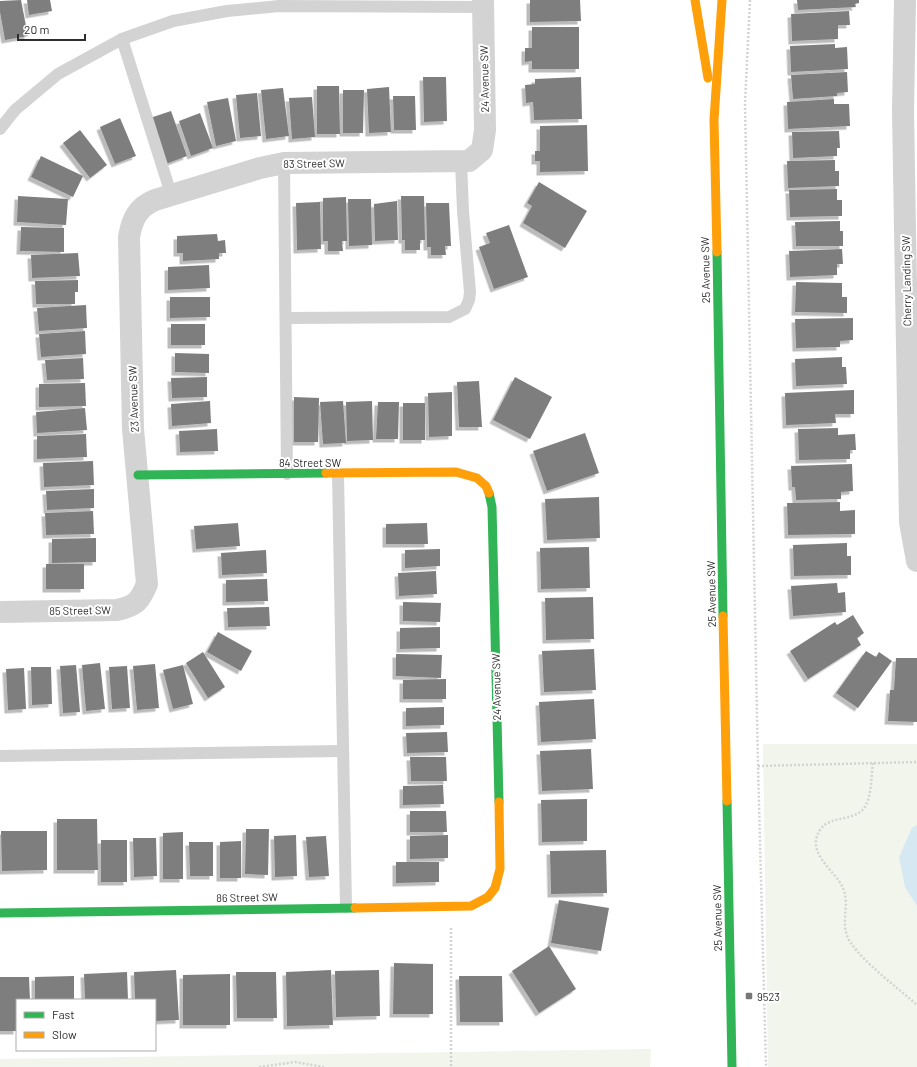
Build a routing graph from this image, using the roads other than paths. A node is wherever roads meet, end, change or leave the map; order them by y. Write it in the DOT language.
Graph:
graph roads {
  1 [pos="695,0"];
  2 [pos="722,0"];
  3 [pos="905,0"];
  4 [pos="483,3"];
  5 [pos="122,39"];
  6 [pos="714,120"];
  7 [pos="0,129"];
  8 [pos="469,159"];
  9 [pos="284,163"];
  10 [pos="171,194"];
  11 [pos="136,215"];
  12 [pos="912,286"];
  13 [pos="287,318"];
  14 [pos="287,474"];
  15 [pos="338,474"];
  16 [pos="138,475"];
  17 [pos="482,480"];
  18 [pos="917,561"];
  19 [pos="147,584"];
  20 [pos="0,612"];
  21 [pos="342,751"];
  22 [pos="0,756"];
  23 [pos="490,895"];
  24 [pos="346,907"];
  25 [pos="0,913"];
  26 [pos="732,1067"];
  1 -- 6 [label="street, 25 Avenue SW"];
  2 -- 6 [label="street, 25 Avenue SW"];
  3 -- 12 [label="street, Cherry Landing SW"];
  4 -- 5 [label="lane"];
  4 -- 8 [label="street, 24 Avenue SW"];
  5 -- 7 [label="lane"];
  5 -- 10 [label="lane"];
  6 -- 26 [label="street, 25 Avenue SW"];
  8 -- 9 [label="street, 83 Street SW"];
  8 -- 13 [label="lane"];
  9 -- 10 [label="street, 83 Street SW"];
  9 -- 13 [label="lane"];
  10 -- 11 [label="street, 83 Street SW"];
  11 -- 16 [label="street, 23 Avenue SW"];
  12 -- 18 [label="street, Cherry Landing SW"];
  13 -- 14 [label="lane"];
  14 -- 15 [label="street, 84 Street SW"];
  14 -- 16 [label="street, 84 Street SW"];
  15 -- 17 [label="street, 84 Street SW"];
  15 -- 21 [label="lane"];
  16 -- 19 [label="street, 23 Avenue SW"];
  17 -- 23 [label="street, 24 Avenue SW"];
  19 -- 20 [label="street, 85 Street SW"];
  21 -- 22 [label="lane"];
  21 -- 24 [label="lane"];
  23 -- 24 [label="street, 86 Street SW"];
  24 -- 25 [label="street, 86 Street SW"];
}
